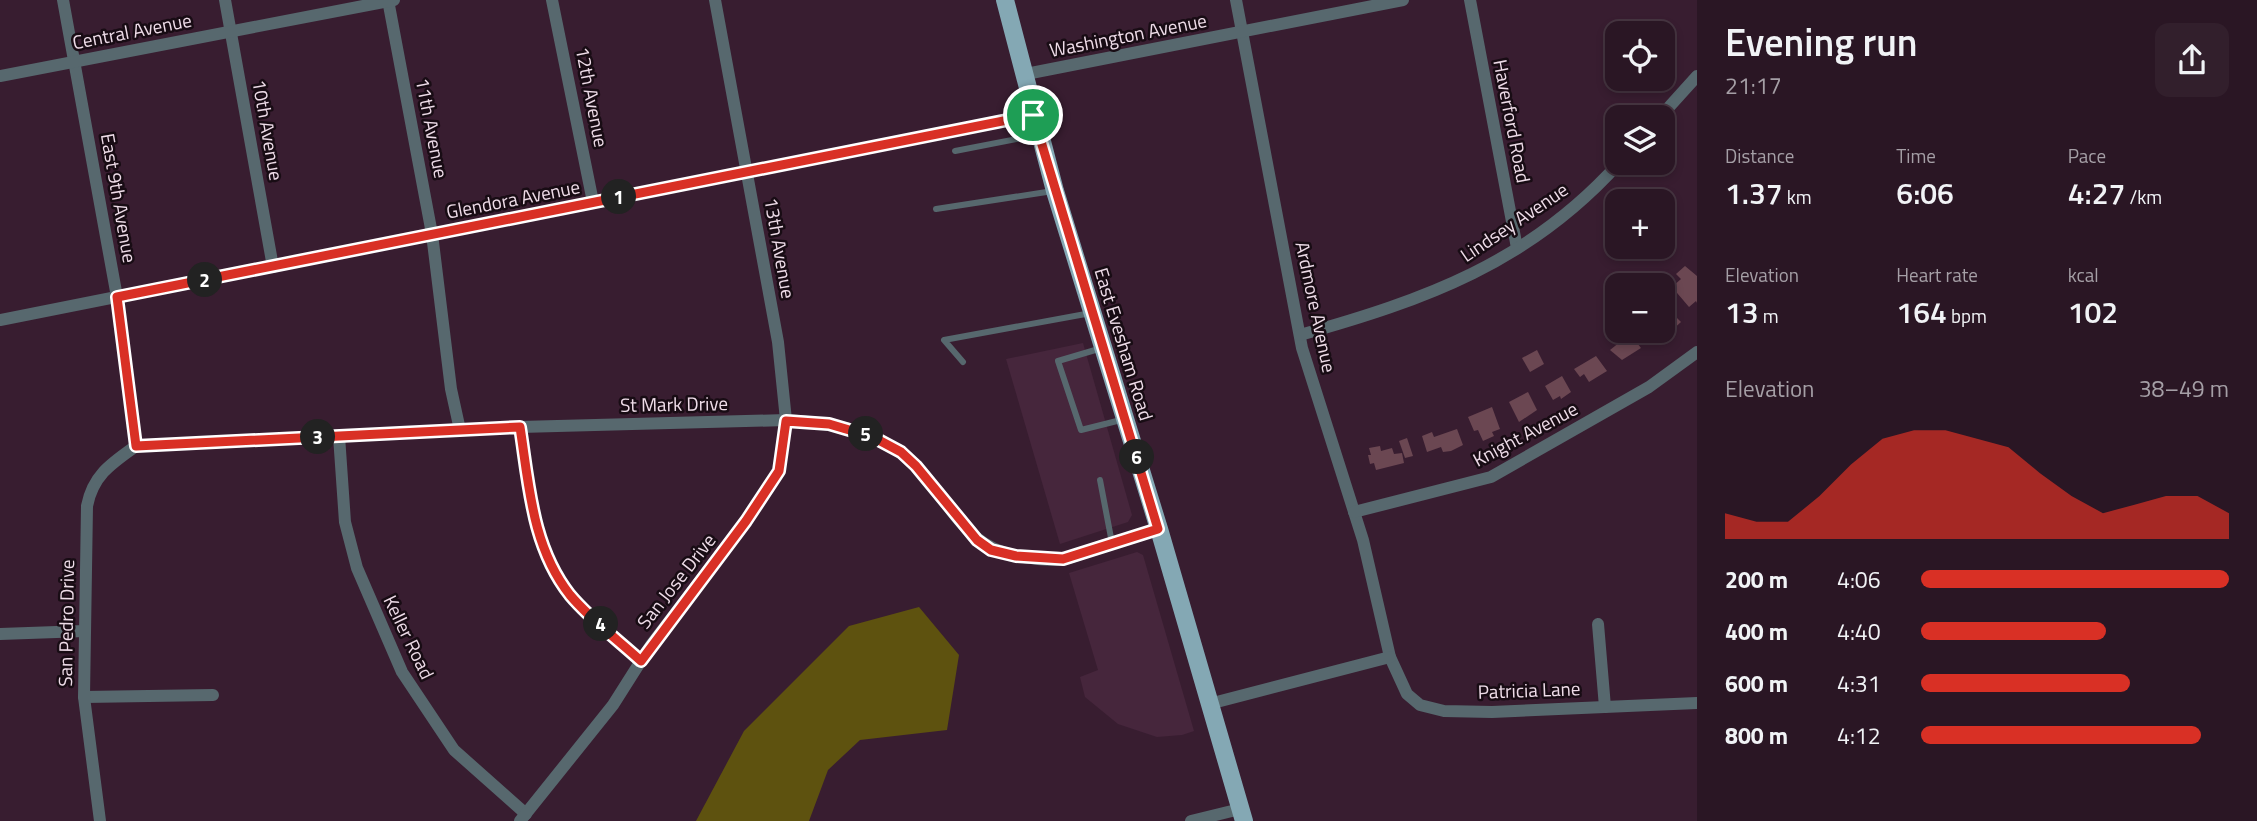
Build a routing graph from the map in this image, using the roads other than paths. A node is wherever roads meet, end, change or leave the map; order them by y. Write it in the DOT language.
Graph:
graph roads {
  1 [pos="63,0"];
  2 [pos="225,0"];
  3 [pos="390,0"];
  4 [pos="552,0"];
  5 [pos="715,0"];
  6 [pos="1005,0"];
  7 [pos="1236,0"];
  8 [pos="1403,0"];
  9 [pos="1470,0"];
  10 [pos="231,32"];
  11 [pos="1243,33"];
  12 [pos="75,62"];
  13 [pos="1026,74"];
  14 [pos="0,76"];
  15 [pos="1697,76"];
  16 [pos="1671,105"];
  17 [pos="1033,115"];
  18 [pos="1039,135"];
  19 [pos="955,151"];
  20 [pos="746,171"];
  21 [pos="1607,175"];
  22 [pos="1055,191"];
  23 [pos="593,202"];
  24 [pos="936,209"];
  25 [pos="432,234"];
  26 [pos="1517,248"];
  27 [pos="273,267"];
  28 [pos="117,297"];
  29 [pos="1093,312"];
  30 [pos="0,320"];
  31 [pos="1300,335"];
  32 [pos="1103,347"];
  33 [pos="1697,352"];
  34 [pos="963,362"];
  35 [pos="1125,419"];
  36 [pos="786,421"];
  37 [pos="520,427"];
  38 [pos="460,430"];
  39 [pos="339,436"];
  40 [pos="136,446"];
  41 [pos="1100,480"];
  42 [pos="1354,512"];
  43 [pos="1158,529"];
  44 [pos="1112,543"];
  45 [pos="1598,624"];
  46 [pos="85,632"];
  47 [pos="0,634"];
  48 [pos="1390,657"];
  49 [pos="641,661"];
  50 [pos="213,695"];
  51 [pos="84,696"];
  52 [pos="1697,703"];
  53 [pos="1209,704"];
  54 [pos="1605,707"];
  55 [pos="1242,815"];
  56 [pos="523,818"];
  57 [pos="100,821"];
  58 [pos="1191,821"];
  1 -- 12 [label="street, East 9th Avenue"];
  2 -- 10 [label="street, 10th Avenue"];
  3 -- 10 [label="street, Central Avenue"];
  3 -- 25 [label="street, 11th Avenue"];
  4 -- 23 [label="street, 12th Avenue"];
  5 -- 20 [label="street, 13th Avenue"];
  6 -- 13 [label="main road, East Evesham Road"];
  7 -- 11 [label="street, Ardmore Avenue"];
  8 -- 11 [label="street, Washington Avenue"];
  9 -- 26 [label="street, Haverford Road"];
  10 -- 12 [label="street, Central Avenue"];
  10 -- 27 [label="street, 10th Avenue"];
  11 -- 13 [label="street, Washington Avenue"];
  11 -- 31 [label="street, Ardmore Avenue"];
  12 -- 14 [label="street, Central Avenue"];
  12 -- 28 [label="street, East 9th Avenue"];
  13 -- 17 [label="main road, East Evesham Road"];
  15 -- 16 [label="street"];
  17 -- 18 [label="main road, East Evesham Road"];
  17 -- 20 [label="street, Glendora Avenue"];
  18 -- 19 [label="lane"];
  18 -- 22 [label="main road, East Evesham Road"];
  20 -- 23 [label="street, Glendora Avenue"];
  20 -- 36 [label="street, 13th Avenue"];
  21 -- 26 [label="street, Lindsey Avenue"];
  22 -- 24 [label="lane"];
  22 -- 29 [label="main road, East Evesham Road"];
  23 -- 25 [label="street, Glendora Avenue"];
  25 -- 27 [label="street, Glendora Avenue"];
  25 -- 38 [label="street, 11th Avenue"];
  26 -- 31 [label="street, Lindsey Avenue"];
  27 -- 28 [label="street, Glendora Avenue"];
  28 -- 30 [label="street, Glendora Avenue"];
  28 -- 40 [label="street, East 9th Avenue"];
  29 -- 32 [label="main road, East Evesham Road"];
  29 -- 34 [label="lane"];
  31 -- 42 [label="street, Ardmore Avenue"];
  32 -- 35 [label="main road, East Evesham Road"];
  32 -- 35 [label="lane"];
  33 -- 42 [label="street, Knight Avenue"];
  35 -- 43 [label="main road, East Evesham Road"];
  36 -- 37 [label="street, St Mark Drive"];
  36 -- 44 [label="street, St Mark Drive"];
  36 -- 49 [label="street, San Jose Drive"];
  37 -- 38 [label="street, St Mark Drive"];
  37 -- 49 [label="street"];
  38 -- 39 [label="street, St Mark Drive"];
  39 -- 40 [label="street, St Mark Drive"];
  39 -- 56 [label="street, Keller Road"];
  40 -- 46 [label="street, San Pedro Drive"];
  41 -- 44 [label="lane"];
  42 -- 48 [label="street, Ardmore Avenue"];
  43 -- 44 [label="street, St Mark Drive"];
  43 -- 53 [label="main road, East Evesham Road"];
  45 -- 54 [label="street"];
  46 -- 47 [label="street"];
  46 -- 51 [label="street, San Pedro Drive"];
  48 -- 53 [label="street"];
  48 -- 54 [label="street, Patricia Lane"];
  49 -- 56 [label="street, San Jose Drive"];
  50 -- 51 [label="street"];
  51 -- 57 [label="street, San Pedro Drive"];
  52 -- 54 [label="street, Patricia Lane"];
  53 -- 55 [label="main road, East Evesham Road"];
  55 -- 58 [label="street"];
}
